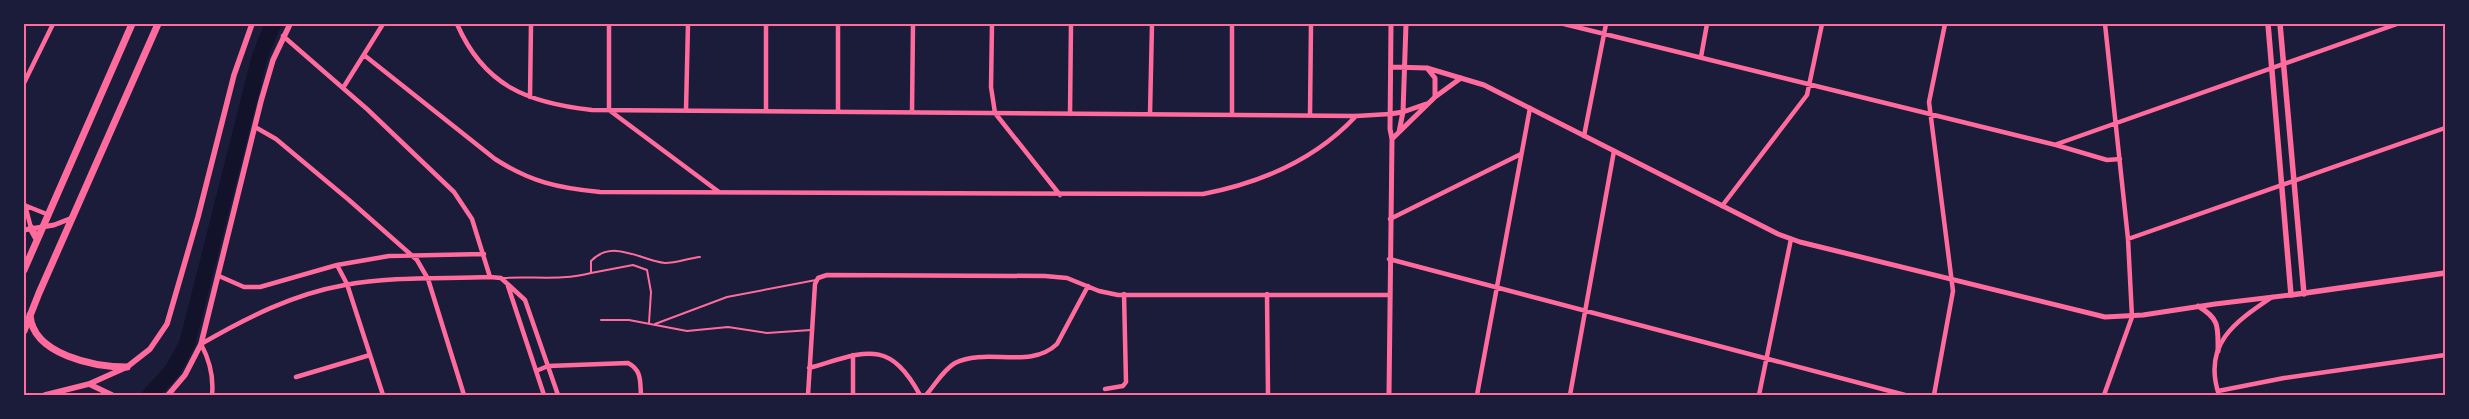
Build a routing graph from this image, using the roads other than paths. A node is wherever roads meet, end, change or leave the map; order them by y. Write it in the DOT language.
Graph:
graph roads {
  1 [pos="53,24"];
  2 [pos="132,24"];
  3 [pos="158,24"];
  4 [pos="252,24"];
  5 [pos="290,24"];
  6 [pos="383,24"];
  7 [pos="457,24"];
  8 [pos="531,24"];
  9 [pos="609,24"];
  10 [pos="688,24"];
  11 [pos="766,24"];
  12 [pos="838,24"];
  13 [pos="912,24"];
  14 [pos="992,24"];
  15 [pos="1070,24"];
  16 [pos="1152,24"];
  17 [pos="1232,24"];
  18 [pos="1311,24"];
  19 [pos="1391,24"];
  20 [pos="1406,24"];
  21 [pos="1564,24"];
  22 [pos="1606,24"];
  23 [pos="1707,24"];
  24 [pos="1822,24"];
  25 [pos="1945,24"];
  26 [pos="2105,24"];
  27 [pos="2268,24"];
  28 [pos="2280,24"];
  29 [pos="2397,24"];
  30 [pos="1604,34"];
  31 [pos="284,36"];
  32 [pos="364,55"];
  33 [pos="1701,57"];
  34 [pos="2284,63"];
  35 [pos="1405,66"];
  36 [pos="1391,67"];
  37 [pos="2272,67"];
  38 [pos="1427,68"];
  39 [pos="1461,78"];
  40 [pos="24,83"];
  41 [pos="1810,84"];
  42 [pos="344,88"];
  43 [pos="530,97"];
  44 [pos="1435,97"];
  45 [pos="1429,102"];
  46 [pos="1530,108"];
  47 [pos="609,110"];
  48 [pos="686,110"];
  49 [pos="766,111"];
  50 [pos="838,112"];
  51 [pos="912,112"];
  52 [pos="995,112"];
  53 [pos="1403,112"];
  54 [pos="1070,114"];
  55 [pos="1150,114"];
  56 [pos="1232,114"];
  57 [pos="1390,114"];
  58 [pos="1929,114"];
  59 [pos="1310,115"];
  60 [pos="1356,116"];
  61 [pos="2116,123"];
  62 [pos="255,128"];
  63 [pos="2445,128"];
  64 [pos="1400,132"];
  65 [pos="1584,136"];
  66 [pos="1392,139"];
  67 [pos="2056,145"];
  68 [pos="1614,151"];
  69 [pos="1521,154"];
  70 [pos="2120,160"];
  71 [pos="2294,181"];
  72 [pos="2282,185"];
  73 [pos="720,193"];
  74 [pos="1060,195"];
  75 [pos="24,205"];
  76 [pos="1722,206"];
  77 [pos="49,215"];
  78 [pos="72,218"];
  79 [pos="1390,219"];
  80 [pos="44,226"];
  81 [pos="27,229"];
  82 [pos="37,239"];
  83 [pos="1791,239"];
  84 [pos="2128,240"];
  85 [pos="484,254"];
  86 [pos="412,256"];
  87 [pos="700,257"];
  88 [pos="1389,259"];
  89 [pos="337,265"];
  90 [pos="24,270"];
  91 [pos="591,273"];
  92 [pos="2445,273"];
  93 [pos="218,276"];
  94 [pos="490,277"];
  95 [pos="501,278"];
  96 [pos="428,279"];
  97 [pos="818,279"];
  98 [pos="1952,281"];
  99 [pos="347,284"];
  100 [pos="508,286"];
  101 [pos="1088,286"];
  102 [pos="1498,288"];
  103 [pos="1124,294"];
  104 [pos="1268,294"];
  105 [pos="2304,294"];
  106 [pos="1389,295"];
  107 [pos="2291,295"];
  108 [pos="2272,297"];
  109 [pos="2198,306"];
  110 [pos="1586,311"];
  111 [pos="30,314"];
  112 [pos="2132,317"];
  113 [pos="601,320"];
  114 [pos="649,323"];
  115 [pos="654,324"];
  116 [pos="811,330"];
  117 [pos="24,331"];
  118 [pos="201,344"];
  119 [pos="2218,351"];
  120 [pos="853,355"];
  121 [pos="2445,355"];
  122 [pos="370,356"];
  123 [pos="1766,358"];
  124 [pos="548,366"];
  125 [pos="127,367"];
  126 [pos="809,368"];
  127 [pos="536,371"];
  128 [pos="296,377"];
  129 [pos="89,384"];
  130 [pos="1105,389"];
  131 [pos="2218,393"];
  132 [pos="45,395"];
  133 [pos="112,395"];
  134 [pos="168,395"];
  135 [pos="212,395"];
  136 [pos="383,395"];
  137 [pos="464,395"];
  138 [pos="544,395"];
  139 [pos="558,395"];
  140 [pos="641,395"];
  141 [pos="808,395"];
  142 [pos="853,395"];
  143 [pos="920,395"];
  144 [pos="926,395"];
  145 [pos="1268,395"];
  146 [pos="1389,395"];
  147 [pos="1478,395"];
  148 [pos="1570,395"];
  149 [pos="1759,395"];
  150 [pos="1905,395"];
  151 [pos="1934,395"];
  152 [pos="2104,395"];
  1 -- 40 [label="street"];
  2 -- 77 [label="main road"];
  3 -- 78 [label="main road"];
  4 -- 125 [label="main road"];
  5 -- 31 [label="main road"];
  6 -- 32 [label="street"];
  7 -- 43 [label="street"];
  8 -- 43 [label="street"];
  9 -- 47 [label="street"];
  10 -- 48 [label="street"];
  11 -- 49 [label="street"];
  12 -- 50 [label="street"];
  13 -- 51 [label="street"];
  14 -- 52 [label="street"];
  15 -- 54 [label="street"];
  16 -- 55 [label="street"];
  17 -- 56 [label="street"];
  18 -- 59 [label="street"];
  19 -- 36 [label="street"];
  20 -- 35 [label="street"];
  21 -- 30 [label="street"];
  22 -- 30 [label="street"];
  23 -- 33 [label="street"];
  24 -- 41 [label="street"];
  25 -- 58 [label="street"];
  26 -- 61 [label="street"];
  27 -- 37 [label="main road"];
  28 -- 34 [label="main road"];
  29 -- 34 [label="street"];
  30 -- 33 [label="street"];
  30 -- 65 [label="street"];
  31 -- 42 [label="street"];
  31 -- 62 [label="main road"];
  32 -- 42 [label="street"];
  32 -- 73 [label="street"];
  33 -- 41 [label="street"];
  34 -- 37 [label="street"];
  34 -- 71 [label="main road"];
  35 -- 36 [label="street"];
  35 -- 38 [label="street"];
  35 -- 53 [label="street"];
  36 -- 57 [label="street"];
  37 -- 61 [label="street"];
  37 -- 72 [label="main road"];
  38 -- 39 [label="street"];
  38 -- 44 [label="street"];
  39 -- 44 [label="street"];
  39 -- 46 [label="street"];
  41 -- 58 [label="street"];
  41 -- 76 [label="street"];
  42 -- 85 [label="street"];
  43 -- 47 [label="street"];
  44 -- 45 [label="street"];
  45 -- 53 [label="street"];
  45 -- 64 [label="street"];
  46 -- 65 [label="street"];
  46 -- 69 [label="street"];
  47 -- 48 [label="street"];
  47 -- 73 [label="street"];
  48 -- 49 [label="street"];
  49 -- 50 [label="street"];
  50 -- 51 [label="street"];
  51 -- 52 [label="street"];
  52 -- 54 [label="street"];
  52 -- 74 [label="street"];
  53 -- 57 [label="street"];
  53 -- 64 [label="street"];
  54 -- 55 [label="street"];
  55 -- 56 [label="street"];
  56 -- 59 [label="street"];
  57 -- 60 [label="street"];
  57 -- 66 [label="street"];
  58 -- 67 [label="street"];
  58 -- 98 [label="street"];
  59 -- 60 [label="street"];
  60 -- 74 [label="street"];
  61 -- 67 [label="street"];
  61 -- 70 [label="street"];
  62 -- 86 [label="street"];
  62 -- 93 [label="main road"];
  63 -- 71 [label="street"];
  64 -- 66 [label="street"];
  65 -- 68 [label="street"];
  66 -- 79 [label="street"];
  67 -- 70 [label="street"];
  68 -- 76 [label="street"];
  68 -- 110 [label="street"];
  69 -- 79 [label="street"];
  69 -- 102 [label="street"];
  70 -- 84 [label="street"];
  71 -- 72 [label="street"];
  71 -- 105 [label="main road"];
  72 -- 84 [label="street"];
  72 -- 107 [label="main road"];
  73 -- 74 [label="street"];
  75 -- 77 [label="street"];
  75 -- 81 [label="street"];
  76 -- 83 [label="street"];
  77 -- 80 [label="main road"];
  78 -- 80 [label="street"];
  78 -- 111 [label="main road"];
  79 -- 88 [label="street"];
  80 -- 81 [label="street"];
  80 -- 82 [label="main road"];
  81 -- 82 [label="main road"];
  82 -- 90 [label="main road"];
  83 -- 98 [label="street"];
  83 -- 123 [label="street"];
  84 -- 112 [label="street"];
  85 -- 86 [label="street"];
  85 -- 94 [label="street"];
  86 -- 89 [label="street"];
  86 -- 96 [label="street"];
  87 -- 91 [label="lane"];
  88 -- 102 [label="street"];
  88 -- 106 [label="street"];
  89 -- 93 [label="street"];
  89 -- 99 [label="street"];
  91 -- 95 [label="lane"];
  91 -- 114 [label="lane"];
  92 -- 105 [label="main road"];
  93 -- 118 [label="main road"];
  94 -- 95 [label="street"];
  94 -- 96 [label="street"];
  95 -- 100 [label="street"];
  96 -- 99 [label="street"];
  96 -- 137 [label="street"];
  97 -- 101 [label="street"];
  97 -- 115 [label="lane"];
  97 -- 116 [label="street"];
  98 -- 112 [label="street"];
  98 -- 151 [label="street"];
  99 -- 118 [label="street"];
  99 -- 122 [label="street"];
  100 -- 124 [label="street"];
  100 -- 127 [label="street"];
  101 -- 103 [label="street"];
  101 -- 144 [label="street"];
  102 -- 110 [label="street"];
  102 -- 147 [label="street"];
  103 -- 104 [label="street"];
  103 -- 130 [label="street"];
  104 -- 106 [label="street"];
  104 -- 145 [label="street"];
  105 -- 107 [label="main road"];
  106 -- 146 [label="street"];
  107 -- 108 [label="street"];
  108 -- 109 [label="street"];
  108 -- 119 [label="street"];
  109 -- 112 [label="street"];
  109 -- 119 [label="street"];
  110 -- 123 [label="street"];
  110 -- 148 [label="street"];
  111 -- 117 [label="main road"];
  111 -- 125 [label="main road"];
  112 -- 152 [label="street"];
  113 -- 114 [label="lane"];
  114 -- 115 [label="lane"];
  115 -- 116 [label="lane"];
  116 -- 126 [label="street"];
  118 -- 134 [label="main road"];
  118 -- 135 [label="street"];
  119 -- 131 [label="street"];
  120 -- 126 [label="street"];
  120 -- 142 [label="street"];
  120 -- 143 [label="street"];
  121 -- 131 [label="street"];
  122 -- 128 [label="street"];
  122 -- 136 [label="street"];
  123 -- 149 [label="street"];
  123 -- 150 [label="street"];
  124 -- 127 [label="street"];
  124 -- 139 [label="street"];
  124 -- 140 [label="street"];
  125 -- 129 [label="main road"];
  126 -- 141 [label="street"];
  127 -- 138 [label="street"];
  129 -- 132 [label="main road"];
  129 -- 133 [label="main road"];
}
